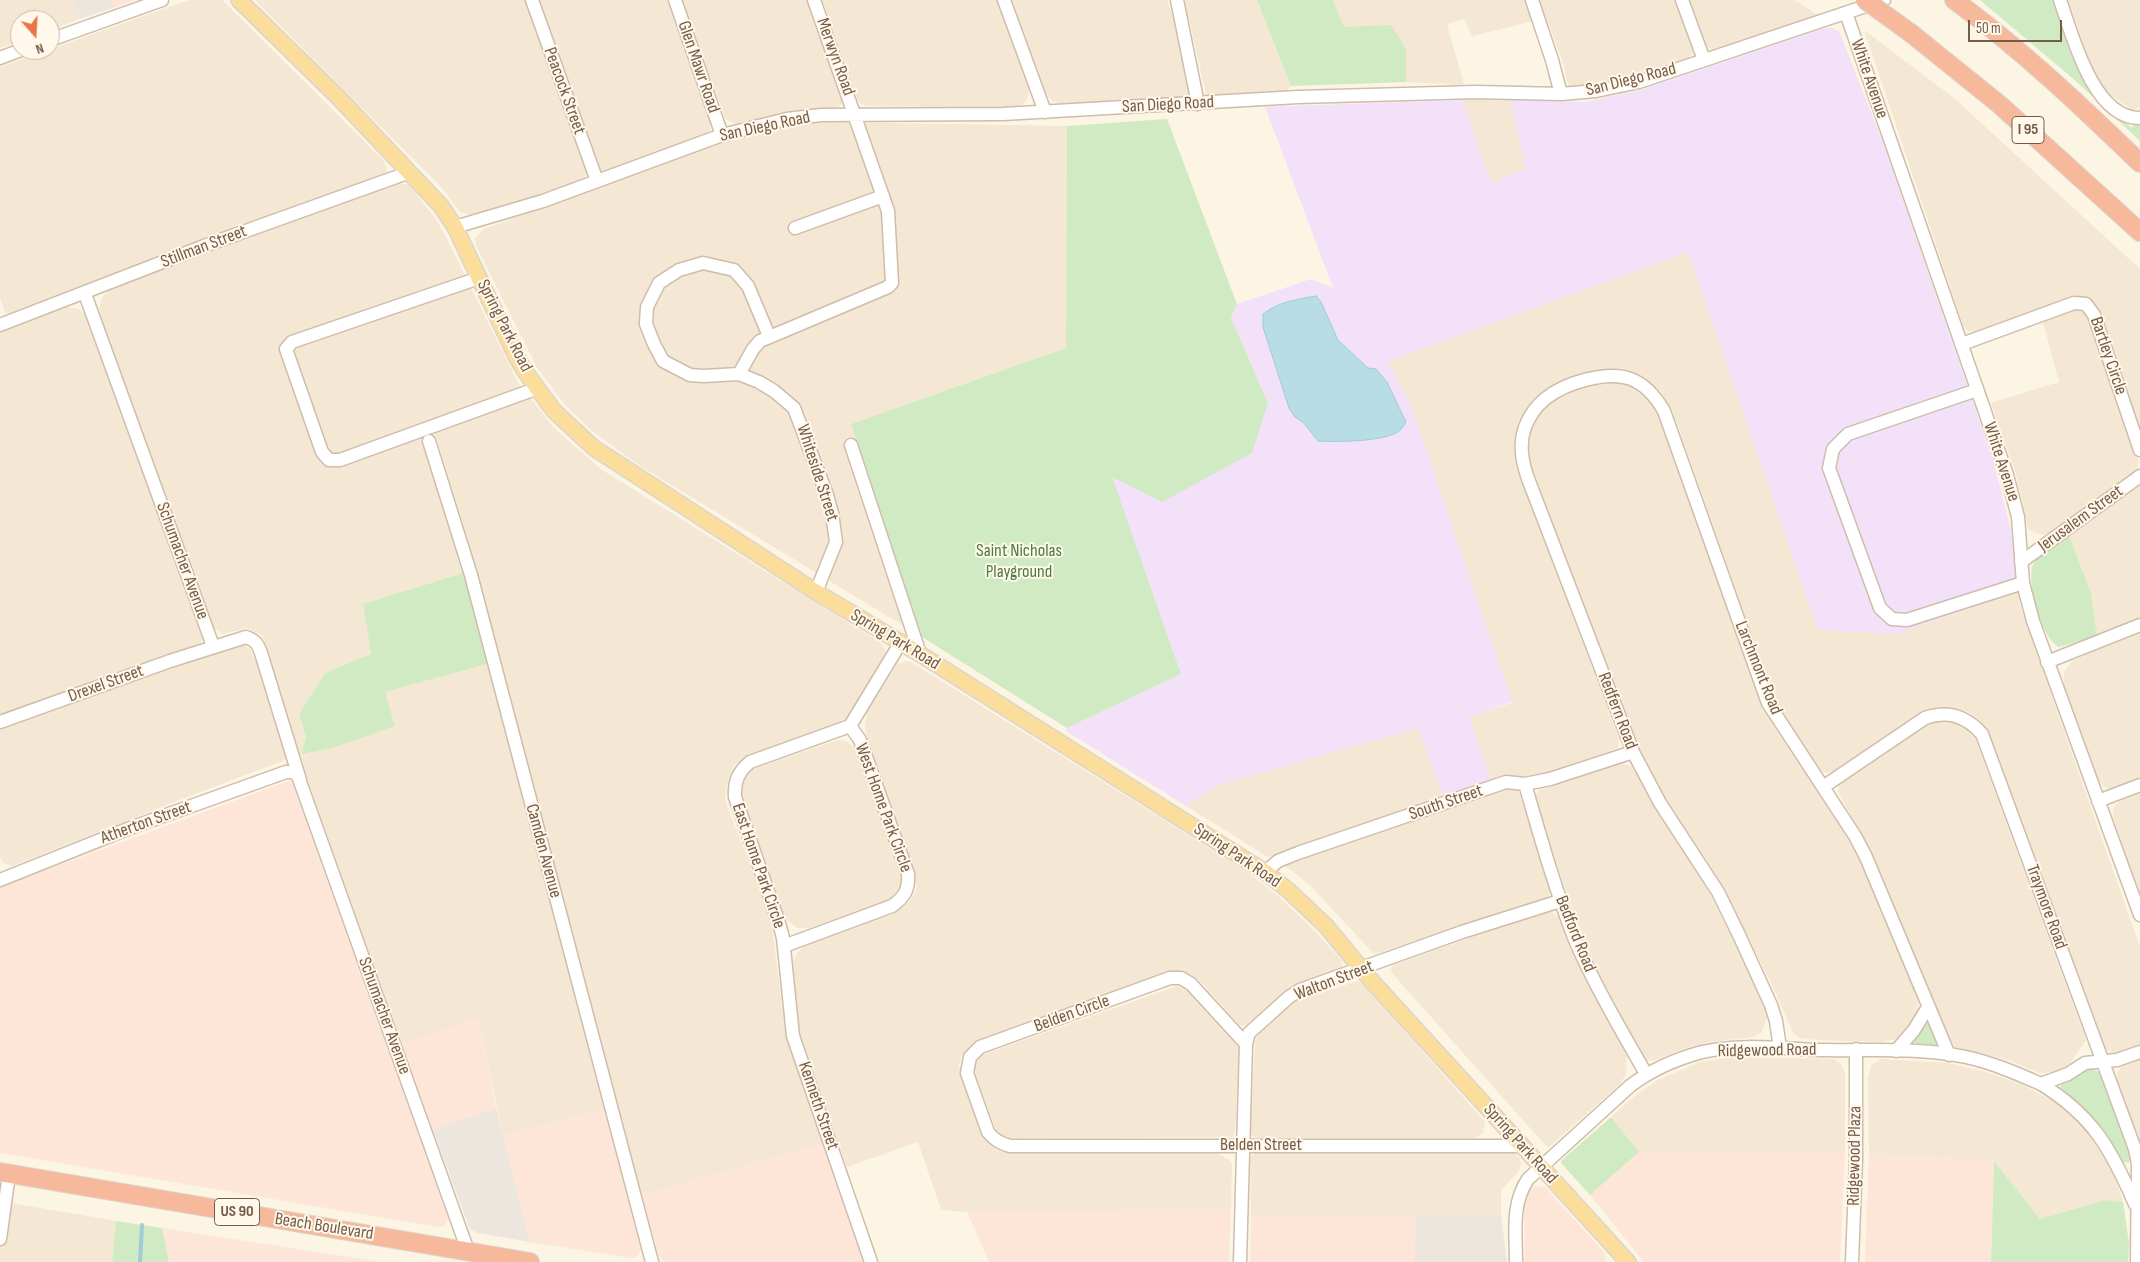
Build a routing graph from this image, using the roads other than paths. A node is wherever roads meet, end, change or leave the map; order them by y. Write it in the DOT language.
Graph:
graph roads {
  1 [pos="162,0"];
  2 [pos="239,0"];
  3 [pos="532,0"];
  4 [pos="674,0"];
  5 [pos="814,0"];
  6 [pos="1004,0"];
  7 [pos="1177,0"];
  8 [pos="1532,0"];
  9 [pos="1682,0"];
  10 [pos="1865,0"];
  11 [pos="1884,0"];
  12 [pos="1954,0"];
  13 [pos="2060,0"];
  14 [pos="1846,13"];
  15 [pos="60,36"];
  16 [pos="1704,60"];
  17 [pos="1561,94"];
  18 [pos="1198,104"];
  19 [pos="1044,112"];
  20 [pos="855,115"];
  21 [pos="2138,118"];
  22 [pos="722,135"];
  23 [pos="2140,163"];
  24 [pos="410,172"];
  25 [pos="596,181"];
  26 [pos="883,196"];
  27 [pos="455,227"];
  28 [pos="795,228"];
  29 [pos="2140,232"];
  30 [pos="479,278"];
  31 [pos="85,294"];
  32 [pos="1,323"];
  33 [pos="769,336"];
  34 [pos="1962,344"];
  35 [pos="738,374"];
  36 [pos="1580,382"];
  37 [pos="538,388"];
  38 [pos="1978,390"];
  39 [pos="429,441"];
  40 [pos="851,445"];
  41 [pos="2140,450"];
  42 [pos="2140,476"];
  43 [pos="2021,562"];
  44 [pos="2023,583"];
  45 [pos="816,592"];
  46 [pos="2140,625"];
  47 [pos="901,642"];
  48 [pos="212,646"];
  49 [pos="920,654"];
  50 [pos="2047,662"];
  51 [pos="0,722"];
  52 [pos="850,726"];
  53 [pos="1633,752"];
  54 [pos="297,777"];
  55 [pos="1525,784"];
  56 [pos="2140,785"];
  57 [pos="1823,787"];
  58 [pos="2098,801"];
  59 [pos="1266,872"];
  60 [pos="0,878"];
  61 [pos="1560,900"];
  62 [pos="2140,915"];
  63 [pos="784,946"];
  64 [pos="1362,970"];
  65 [pos="1928,1007"];
  66 [pos="1246,1044"];
  67 [pos="1780,1048"];
  68 [pos="1856,1049"];
  69 [pos="1896,1051"];
  70 [pos="2140,1052"];
  71 [pos="1949,1055"];
  72 [pos="2104,1063"];
  73 [pos="1646,1074"];
  74 [pos="2041,1084"];
  75 [pos="1001,1144"];
  76 [pos="1242,1145"];
  77 [pos="1522,1146"];
  78 [pos="1540,1166"];
  79 [pos="5,1173"];
  80 [pos="2137,1209"];
  81 [pos="1604,1236"];
  82 [pos="0,1239"];
  83 [pos="468,1250"];
  84 [pos="496,1259"];
  85 [pos="530,1262"];
  86 [pos="652,1262"];
  87 [pos="871,1262"];
  88 [pos="1240,1262"];
  89 [pos="1516,1262"];
  90 [pos="1611,1262"];
  91 [pos="1628,1262"];
  92 [pos="1852,1262"];
  93 [pos="2137,1262"];
  1 -- 15 [label="street"];
  2 -- 24 [label="main road, Spring Park Road"];
  3 -- 25 [label="street, Peacock Street"];
  4 -- 22 [label="street, Glen Mawr Road"];
  5 -- 20 [label="street, Merwyn Road"];
  6 -- 19 [label="street"];
  7 -- 18 [label="street"];
  8 -- 17 [label="street"];
  9 -- 16 [label="street"];
  10 -- 29 [label="highway, I 95, bridge"];
  11 -- 14 [label="street, San Diego Road"];
  12 -- 23 [label="highway"];
  13 -- 21 [label="street"];
  14 -- 16 [label="street, San Diego Road"];
  14 -- 34 [label="street, White Avenue"];
  16 -- 17 [label="street, San Diego Road"];
  17 -- 18 [label="street, San Diego Road"];
  18 -- 19 [label="street, San Diego Road"];
  19 -- 20 [label="street, San Diego Road"];
  20 -- 22 [label="street, San Diego Road"];
  20 -- 26 [label="street"];
  22 -- 25 [label="street, San Diego Road"];
  24 -- 27 [label="main road, Spring Park Road"];
  24 -- 31 [label="street, Stillman Street"];
  25 -- 27 [label="street, San Diego Road"];
  26 -- 28 [label="street"];
  26 -- 33 [label="street"];
  27 -- 30 [label="main road, Spring Park Road"];
  30 -- 37 [label="main road, Spring Park Road"];
  30 -- 37 [label="street"];
  31 -- 32 [label="street, Stillman Street"];
  31 -- 48 [label="street, Schumacher Avenue"];
  33 -- 35 [label="street"];
  33 -- 35 [label="street"];
  34 -- 38 [label="street, White Avenue"];
  34 -- 41 [label="street, Bartley Circle"];
  35 -- 45 [label="street, Whiteside Street"];
  36 -- 53 [label="street, Redfern Road"];
  36 -- 57 [label="street, Larchmont Road"];
  37 -- 45 [label="main road, Spring Park Road"];
  38 -- 43 [label="street, White Avenue"];
  38 -- 44 [label="street"];
  39 -- 86 [label="street, Camden Avenue"];
  40 -- 49 [label="street"];
  42 -- 43 [label="street, Jerusalem Street"];
  43 -- 44 [label="street, White Avenue"];
  44 -- 50 [label="street, White Avenue"];
  45 -- 47 [label="main road, Spring Park Road"];
  46 -- 50 [label="street"];
  47 -- 49 [label="main road, Spring Park Road"];
  47 -- 52 [label="street"];
  48 -- 51 [label="street, Drexel Street"];
  48 -- 54 [label="street, Schumacher Avenue"];
  49 -- 59 [label="main road, Spring Park Road"];
  50 -- 58 [label="street, White Avenue"];
  52 -- 63 [label="street, East Home Park Circle"];
  52 -- 63 [label="street, West Home Park Circle"];
  53 -- 55 [label="street, South Street"];
  53 -- 67 [label="street, Redfern Road"];
  54 -- 60 [label="street, Atherton Street"];
  54 -- 83 [label="street, Schumacher Avenue"];
  55 -- 59 [label="street, South Street"];
  55 -- 61 [label="street, Bedford Road"];
  56 -- 58 [label="street"];
  57 -- 65 [label="street, Larchmont Road"];
  57 -- 72 [label="street, Traymore Road"];
  58 -- 62 [label="street, White Avenue"];
  59 -- 64 [label="main road, Spring Park Road"];
  61 -- 64 [label="street, Walton Street"];
  61 -- 73 [label="street, Bedford Road"];
  63 -- 87 [label="street, Kenneth Street"];
  64 -- 66 [label="street, Walton Street"];
  64 -- 77 [label="main road, Spring Park Road"];
  65 -- 69 [label="street"];
  65 -- 71 [label="street, Larchmont Road"];
  66 -- 75 [label="street, Belden Circle"];
  66 -- 76 [label="street"];
  67 -- 68 [label="street, Ridgewood Road"];
  67 -- 73 [label="street, Ridgewood Road"];
  68 -- 69 [label="street, Ridgewood Road"];
  68 -- 92 [label="street, Ridgewood Plaza"];
  69 -- 71 [label="street, Ridgewood Road"];
  70 -- 72 [label="street"];
  71 -- 74 [label="street, Ridgewood Road"];
  72 -- 74 [label="street"];
  72 -- 80 [label="street, Traymore Road"];
  73 -- 78 [label="street, Ridgewood Road"];
  74 -- 80 [label="street, Ridgewood Road"];
  75 -- 76 [label="street, Belden Street"];
  76 -- 77 [label="street, Belden Street"];
  76 -- 88 [label="street"];
  77 -- 78 [label="main road, Spring Park Road"];
  78 -- 81 [label="main road, Spring Park Road"];
  78 -- 89 [label="street, Ridgewood Road"];
  79 -- 82 [label="street"];
  79 -- 83 [label="highway, Beach Boulevard / US 90"];
  80 -- 93 [label="street, Traymore Road"];
  81 -- 90 [label="main road, Spring Park Road"];
  81 -- 91 [label="main road, Spring Park Road"];
  83 -- 84 [label="highway, Beach Boulevard / US 90"];
  84 -- 85 [label="highway, Beach Boulevard / US 90"];
}
